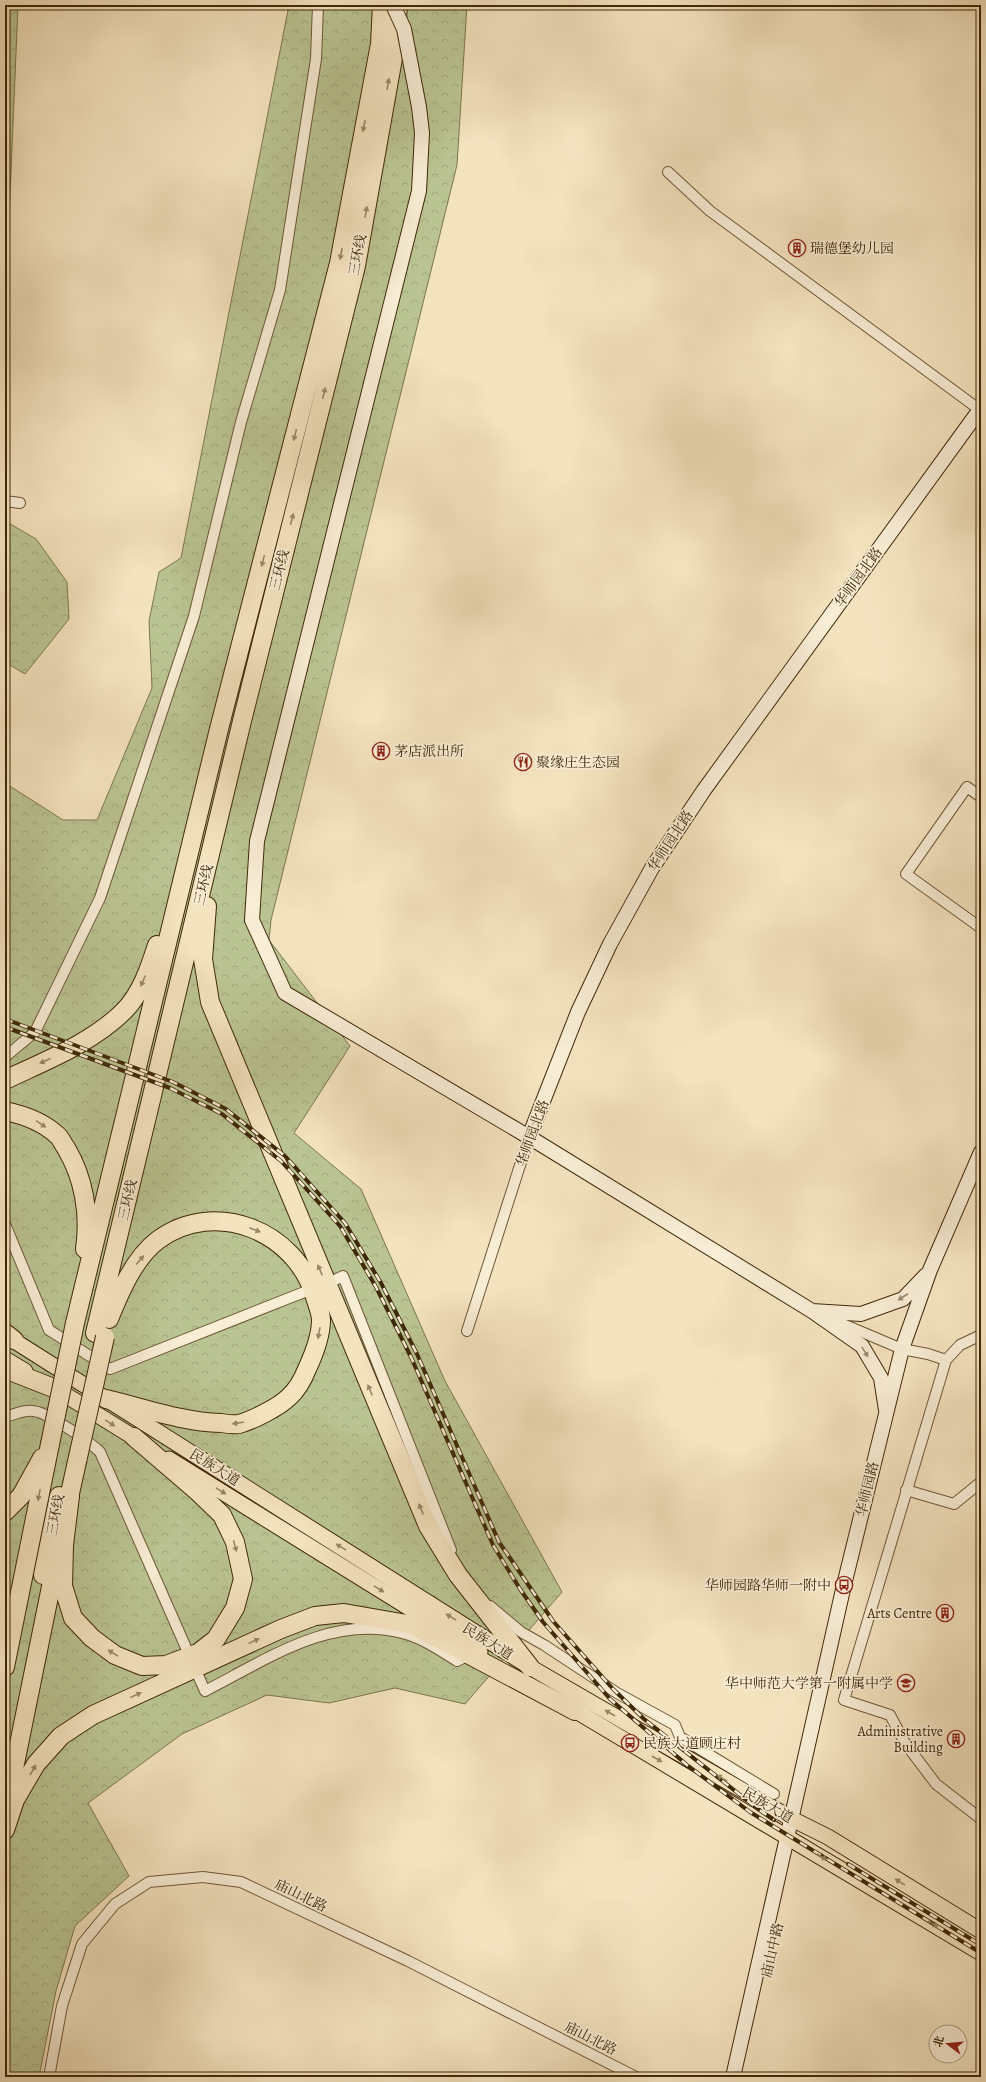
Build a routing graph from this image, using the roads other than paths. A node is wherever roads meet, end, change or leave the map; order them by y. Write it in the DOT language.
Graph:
graph roads {
  1 [pos="318,5"];
  2 [pos="381,5"];
  3 [pos="393,5"];
  4 [pos="398,5"];
  5 [pos="401,5"];
  6 [pos="387,46"];
  7 [pos="668,172"];
  8 [pos="980,408"];
  9 [pos="5,501"];
  10 [pos="20,503"];
  11 [pos="287,539"];
  12 [pos="219,729"];
  13 [pos="981,797"];
  14 [pos="209,886"];
  15 [pos="981,928"];
  16 [pos="5,1057"];
  17 [pos="5,1080"];
  18 [pos="5,1111"];
  19 [pos="529,1137"];
  20 [pos="981,1152"];
  21 [pos="5,1224"];
  22 [pos="930,1270"];
  23 [pos="333,1281"];
  24 [pos="307,1291"];
  25 [pos="812,1311"];
  26 [pos="109,1319"];
  27 [pos="75,1323"];
  28 [pos="468,1331"];
  29 [pos="100,1335"];
  30 [pos="981,1335"];
  31 [pos="8,1336"];
  32 [pos="902,1350"];
  33 [pos="5,1359"];
  34 [pos="946,1360"];
  35 [pos="5,1369"];
  36 [pos="56,1389"];
  37 [pos="106,1399"];
  38 [pos="886,1410"];
  39 [pos="5,1417"];
  40 [pos="134,1437"];
  41 [pos="50,1444"];
  42 [pos="73,1454"];
  43 [pos="981,1482"];
  44 [pos="906,1490"];
  45 [pos="70,1496"];
  46 [pos="5,1512"];
  47 [pos="187,1650"];
  48 [pos="469,1655"];
  49 [pos="5,1666"];
  50 [pos="530,1667"];
  51 [pos="197,1673"];
  52 [pos="575,1711"];
  53 [pos="5,1764"];
  54 [pos="774,1794"];
  55 [pos="5,1816"];
  56 [pos="981,1819"];
  57 [pos="795,1820"];
  58 [pos="5,1830"];
  59 [pos="792,1840"];
  60 [pos="981,1931"];
  61 [pos="981,1953"];
  62 [pos="49,2077"];
  63 [pos="636,2077"];
  64 [pos="733,2077"];
  65 [pos="743,2077"];
  1 -- 16 [label="street"];
  2 -- 6 [label="highway, 三环线"];
  3 -- 19 [label="main road, bridge"];
  4 -- 6 [label="highway, 三环线"];
  5 -- 6 [label="highway"];
  11 -- 6 [label="highway, 三环线, one-way"];
  6 -- 12 [label="highway, 三环线, one-way"];
  7 -- 8 [label="street"];
  8 -- 19 [label="main road, 华师园北路"];
  9 -- 10 [label="street"];
  11 -- 14 [label="highway"];
  11 -- 29 [label="highway, 三环线"];
  12 -- 17 [label="highway, one-way"];
  12 -- 27 [label="highway, 三环线"];
  13 -- 15 [label="street"];
  14 -- 26 [label="highway"];
  50 -- 14 [label="highway, one-way"];
  18 -- 27 [label="highway, one-way"];
  19 -- 25 [label="main road"];
  19 -- 28 [label="street, 华师园北路"];
  20 -- 22 [label="main road, 华师园路"];
  21 -- 24 [label="street"];
  22 -- 25 [label="main road, one-way"];
  22 -- 32 [label="main road, 华师园路"];
  23 -- 54 [label="street"];
  25 -- 32 [label="street"];
  25 -- 38 [label="main road, one-way"];
  26 -- 29 [label="highway"];
  26 -- 37 [label="highway, one-way"];
  27 -- 41 [label="highway, 三环线, bridge"];
  29 -- 42 [label="highway, 三环线"];
  30 -- 34 [label="street"];
  31 -- 37 [label="main road, 民族大道"];
  32 -- 34 [label="street"];
  32 -- 38 [label="main road, 华师园路"];
  33 -- 36 [label="main road, 民族大道"];
  34 -- 44 [label="street"];
  35 -- 36 [label="highway"];
  36 -- 40 [label="main road, 民族大道, one-way"];
  50 -- 37 [label="main road, 民族大道, one-way"];
  38 -- 57 [label="main road, 华师园路"];
  39 -- 47 [label="street"];
  40 -- 45 [label="highway, one-way"];
  40 -- 52 [label="main road, 民族大道, one-way"];
  41 -- 46 [label="highway"];
  41 -- 49 [label="highway, 三环线, one-way"];
  42 -- 45 [label="highway"];
  42 -- 53 [label="highway, 三环线"];
  43 -- 44 [label="street"];
  44 -- 56 [label="street"];
  45 -- 55 [label="highway"];
  48 -- 51 [label="street"];
  48 -- 52 [label="highway"];
  58 -- 48 [label="highway, one-way"];
  57 -- 50 [label="main road, 民族大道, one-way"];
  52 -- 59 [label="main road, 民族大道, one-way"];
  57 -- 59 [label="main road, 华师园路"];
  60 -- 57 [label="main road, 民族大道, one-way"];
  59 -- 61 [label="main road, 民族大道, one-way"];
  59 -- 64 [label="main road, 庙山中路"];
  59 -- 65 [label="main road, 庙山中路"];
  62 -- 63 [label="street, 庙山北路"];
}
